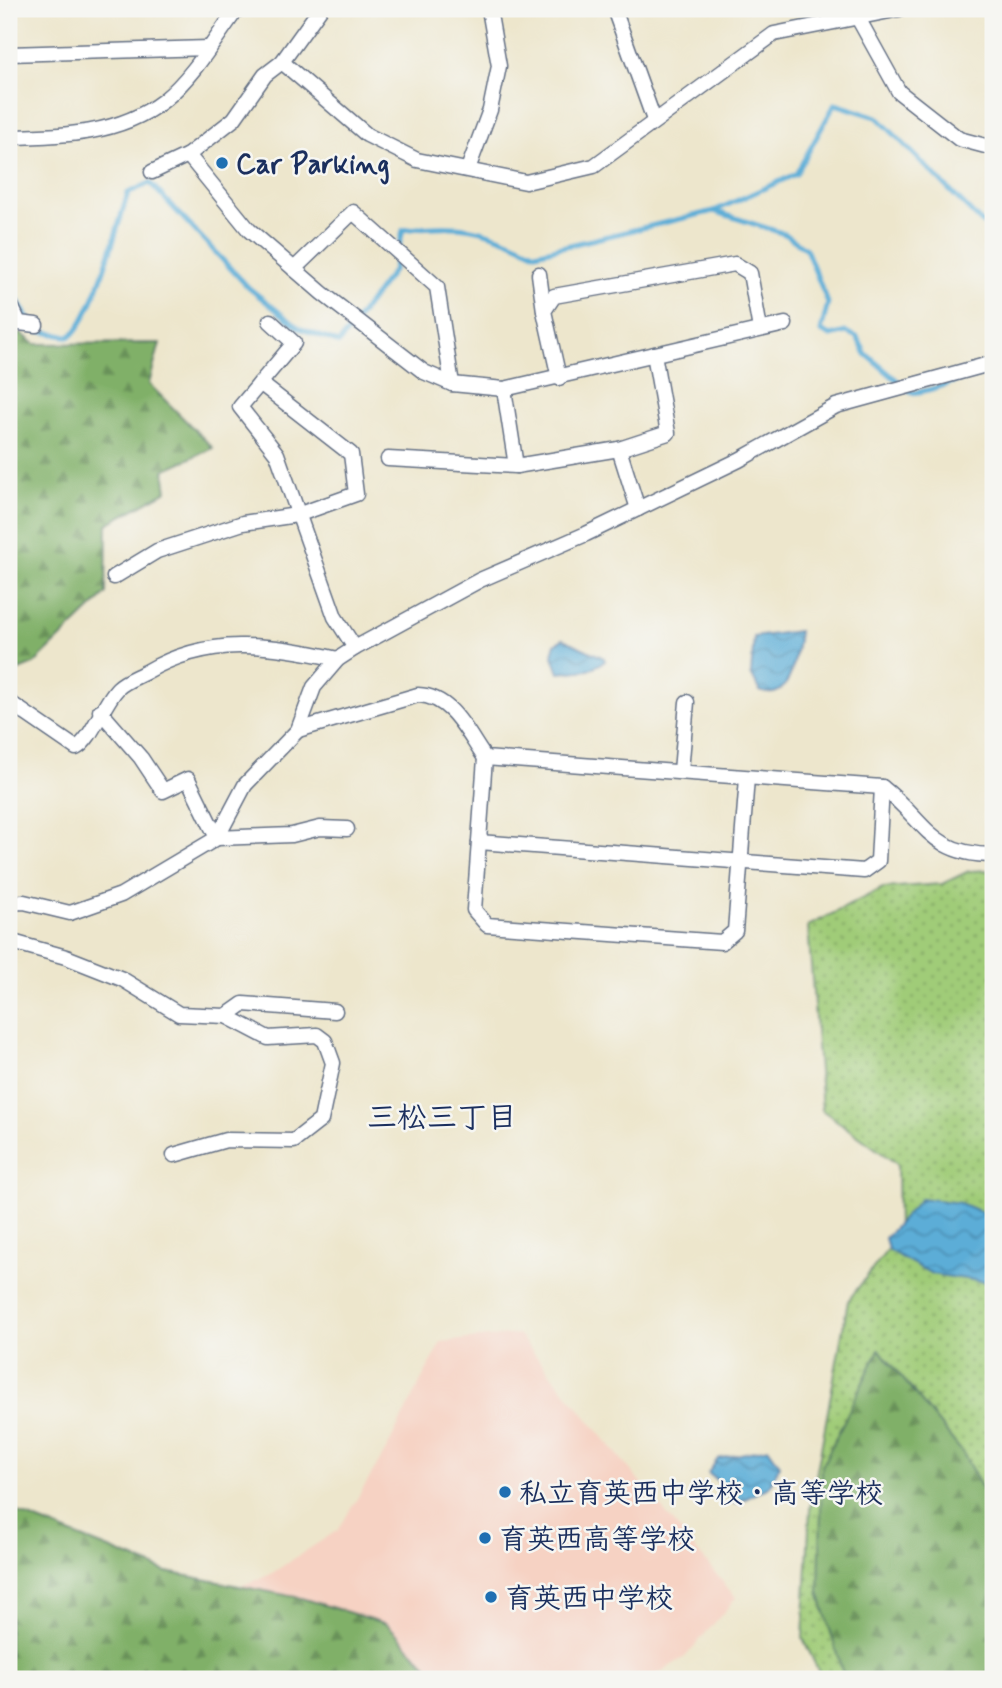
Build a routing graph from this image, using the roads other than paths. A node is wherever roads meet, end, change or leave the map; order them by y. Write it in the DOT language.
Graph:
graph roads {
  1 [pos="237,9"];
  2 [pos="320,9"];
  3 [pos="489,9"];
  4 [pos="614,9"];
  5 [pos="900,9"];
  6 [pos="855,14"];
  7 [pos="208,48"];
  8 [pos="9,54"];
  9 [pos="282,62"];
  10 [pos="654,120"];
  11 [pos="9,137"];
  12 [pos="993,148"];
  13 [pos="188,155"];
  14 [pos="468,169"];
  15 [pos="152,172"];
  16 [pos="294,269"];
  17 [pos="539,274"];
  18 [pos="9,301"];
  19 [pos="544,311"];
  20 [pos="270,321"];
  21 [pos="36,324"];
  22 [pos="785,324"];
  23 [pos="760,329"];
  24 [pos="654,354"];
  25 [pos="993,363"];
  26 [pos="559,378"];
  27 [pos="260,383"];
  28 [pos="452,384"];
  29 [pos="504,389"];
  30 [pos="619,449"];
  31 [pos="387,459"];
  32 [pos="516,466"];
  33 [pos="638,509"];
  34 [pos="298,515"];
  35 [pos="114,577"];
  36 [pos="355,648"];
  37 [pos="338,659"];
  38 [pos="9,702"];
  39 [pos="687,702"];
  40 [pos="100,711"];
  41 [pos="298,730"];
  42 [pos="485,758"];
  43 [pos="681,771"];
  44 [pos="747,778"];
  45 [pos="882,787"];
  46 [pos="347,829"];
  47 [pos="217,838"];
  48 [pos="479,842"];
  49 [pos="993,855"];
  50 [pos="740,861"];
  51 [pos="9,903"];
  52 [pos="9,941"];
  53 [pos="335,1011"];
  54 [pos="226,1016"];
  55 [pos="174,1155"];
  1 -- 7 [label="street"];
  2 -- 9 [label="street"];
  3 -- 14 [label="street"];
  4 -- 10 [label="street"];
  5 -- 6 [label="street"];
  6 -- 10 [label="street"];
  6 -- 12 [label="street"];
  7 -- 8 [label="street"];
  7 -- 11 [label="street"];
  9 -- 13 [label="street"];
  9 -- 14 [label="street"];
  10 -- 14 [label="street"];
  13 -- 15 [label="street"];
  13 -- 16 [label="street"];
  16 -- 28 [label="street"];
  16 -- 28 [label="street"];
  17 -- 19 [label="street"];
  18 -- 21 [label="street"];
  19 -- 23 [label="street"];
  19 -- 26 [label="street"];
  20 -- 27 [label="street"];
  22 -- 23 [label="street"];
  23 -- 24 [label="street"];
  24 -- 26 [label="street"];
  24 -- 30 [label="street"];
  25 -- 33 [label="street"];
  26 -- 29 [label="street"];
  27 -- 34 [label="street"];
  27 -- 34 [label="street"];
  28 -- 29 [label="street"];
  29 -- 32 [label="street"];
  30 -- 32 [label="street"];
  30 -- 33 [label="street"];
  31 -- 32 [label="street"];
  33 -- 36 [label="street"];
  34 -- 35 [label="street"];
  34 -- 36 [label="street"];
  36 -- 37 [label="street"];
  37 -- 40 [label="street"];
  37 -- 41 [label="street"];
  38 -- 40 [label="street"];
  39 -- 43 [label="street"];
  40 -- 47 [label="street"];
  41 -- 42 [label="street"];
  41 -- 47 [label="street"];
  42 -- 43 [label="street"];
  42 -- 48 [label="street"];
  43 -- 44 [label="street"];
  44 -- 45 [label="street"];
  44 -- 50 [label="street"];
  45 -- 49 [label="street"];
  45 -- 50 [label="street"];
  46 -- 47 [label="street"];
  47 -- 51 [label="street"];
  48 -- 50 [label="street"];
  48 -- 50 [label="street"];
  52 -- 54 [label="street"];
  53 -- 54 [label="street"];
  54 -- 55 [label="street"];
}
